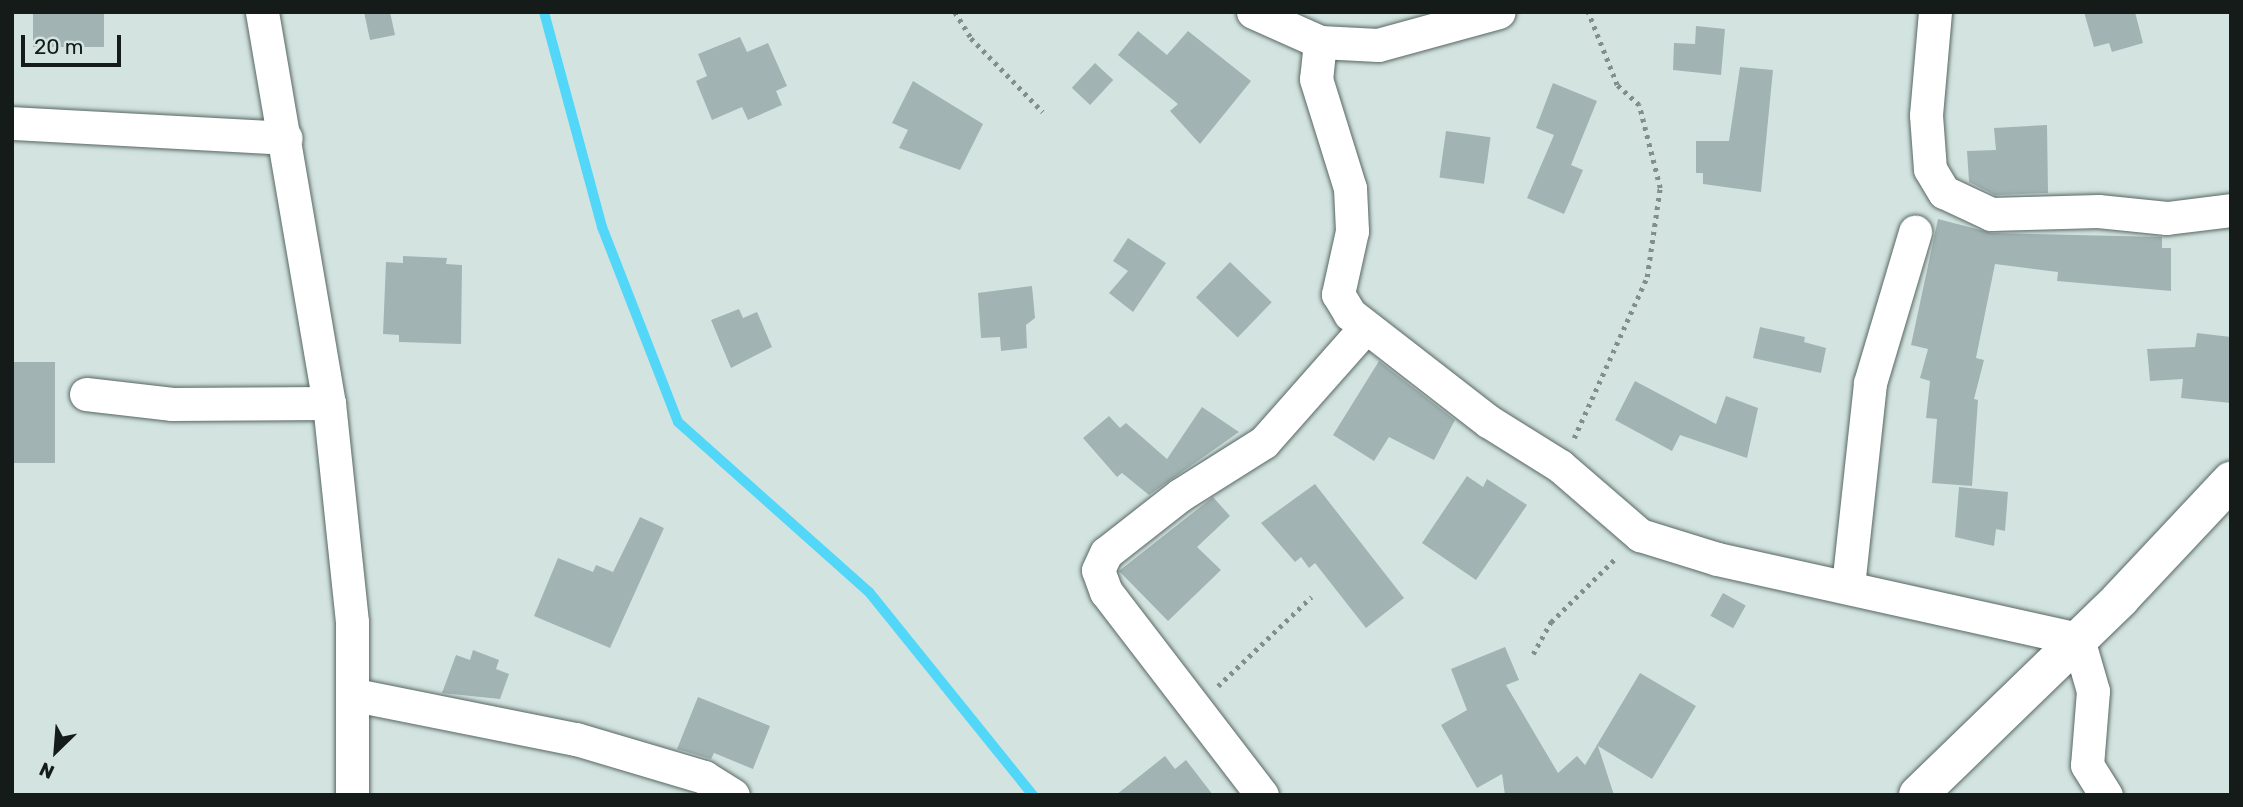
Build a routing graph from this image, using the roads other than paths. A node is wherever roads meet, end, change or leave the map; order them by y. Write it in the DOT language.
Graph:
graph roads {
  1 [pos="262,12"];
  2 [pos="1253,12"];
  3 [pos="1499,12"];
  4 [pos="1935,12"];
  5 [pos="1320,42"];
  6 [pos="12,123"];
  7 [pos="286,138"];
  8 [pos="2231,210"];
  9 [pos="1915,232"];
  10 [pos="1366,328"];
  11 [pos="86,394"];
  12 [pos="328,402"];
  13 [pos="2231,481"];
  14 [pos="1848,586"];
  15 [pos="2078,639"];
  16 [pos="355,695"];
  17 [pos="352,795"];
  18 [pos="733,795"];
  19 [pos="1262,795"];
  20 [pos="1918,795"];
  21 [pos="2106,795"];
  1 -- 7 [label="street"];
  2 -- 5 [label="street"];
  3 -- 5 [label="street"];
  4 -- 8 [label="street"];
  5 -- 10 [label="street"];
  6 -- 7 [label="street"];
  7 -- 12 [label="street"];
  9 -- 14 [label="street"];
  10 -- 14 [label="street"];
  10 -- 19 [label="street"];
  11 -- 12 [label="street"];
  12 -- 16 [label="street"];
  13 -- 15 [label="street"];
  14 -- 15 [label="street"];
  15 -- 20 [label="street"];
  15 -- 21 [label="street"];
  16 -- 17 [label="street"];
  16 -- 18 [label="street"];
}
